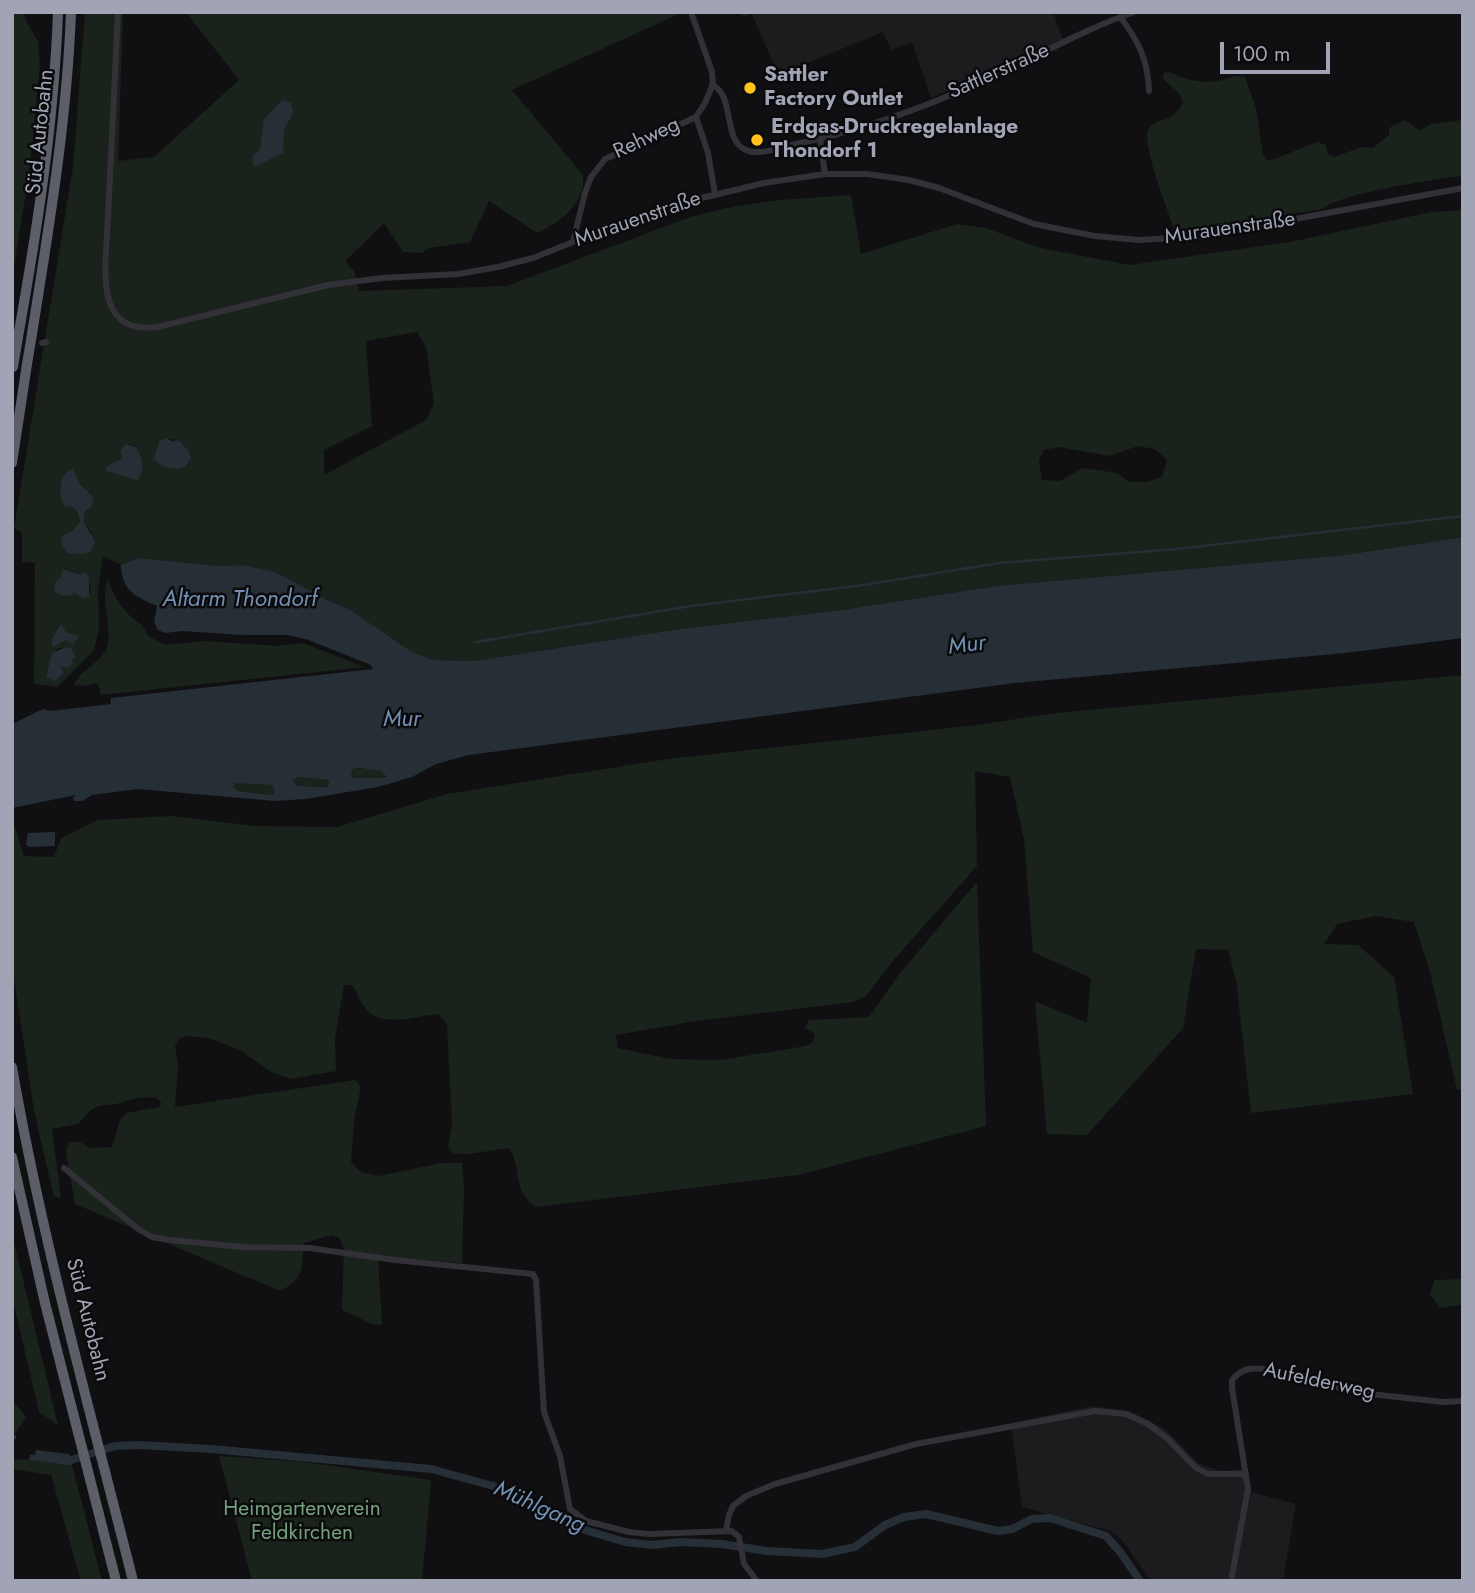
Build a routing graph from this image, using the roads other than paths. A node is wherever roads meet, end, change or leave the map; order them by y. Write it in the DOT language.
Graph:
graph roads {
  1 [pos="58,12"];
  2 [pos="71,12"];
  3 [pos="118,12"];
  4 [pos="691,12"];
  5 [pos="1133,12"];
  6 [pos="1120,17"];
  7 [pos="712,84"];
  8 [pos="1149,91"];
  9 [pos="696,117"];
  10 [pos="820,139"];
  11 [pos="825,174"];
  12 [pos="1463,188"];
  13 [pos="715,194"];
  14 [pos="573,242"];
  15 [pos="13,370"];
  16 [pos="12,463"];
  17 [pos="12,1067"];
  18 [pos="12,1157"];
  19 [pos="64,1168"];
  20 [pos="1463,1401"];
  21 [pos="1246,1474"];
  22 [pos="726,1530"];
  23 [pos="116,1581"];
  24 [pos="133,1581"];
  25 [pos="757,1581"];
  26 [pos="1231,1581"];
  1 -- 15 [label="highway, Süd Autobahn, bridge"];
  2 -- 16 [label="highway, Süd Autobahn, bridge"];
  3 -- 14 [label="street, Murauenstraße"];
  4 -- 7 [label="street, Sattlerstraße"];
  5 -- 6 [label="street, Sattlerstraße"];
  6 -- 8 [label="street"];
  6 -- 10 [label="street, Sattlerstraße"];
  7 -- 9 [label="street, Rehweg"];
  7 -- 10 [label="street, Sattlerstraße"];
  9 -- 13 [label="street, Rehweg"];
  9 -- 14 [label="street, Rehweg"];
  10 -- 11 [label="street"];
  11 -- 12 [label="street, Murauenstraße"];
  11 -- 13 [label="street, Murauenstraße"];
  13 -- 14 [label="street, Murauenstraße"];
  17 -- 24 [label="highway, Süd Autobahn"];
  18 -- 23 [label="highway, Süd Autobahn"];
  19 -- 22 [label="street"];
  20 -- 21 [label="street, Aufelderweg"];
  21 -- 22 [label="street"];
  21 -- 26 [label="street"];
  22 -- 25 [label="street"];
}
